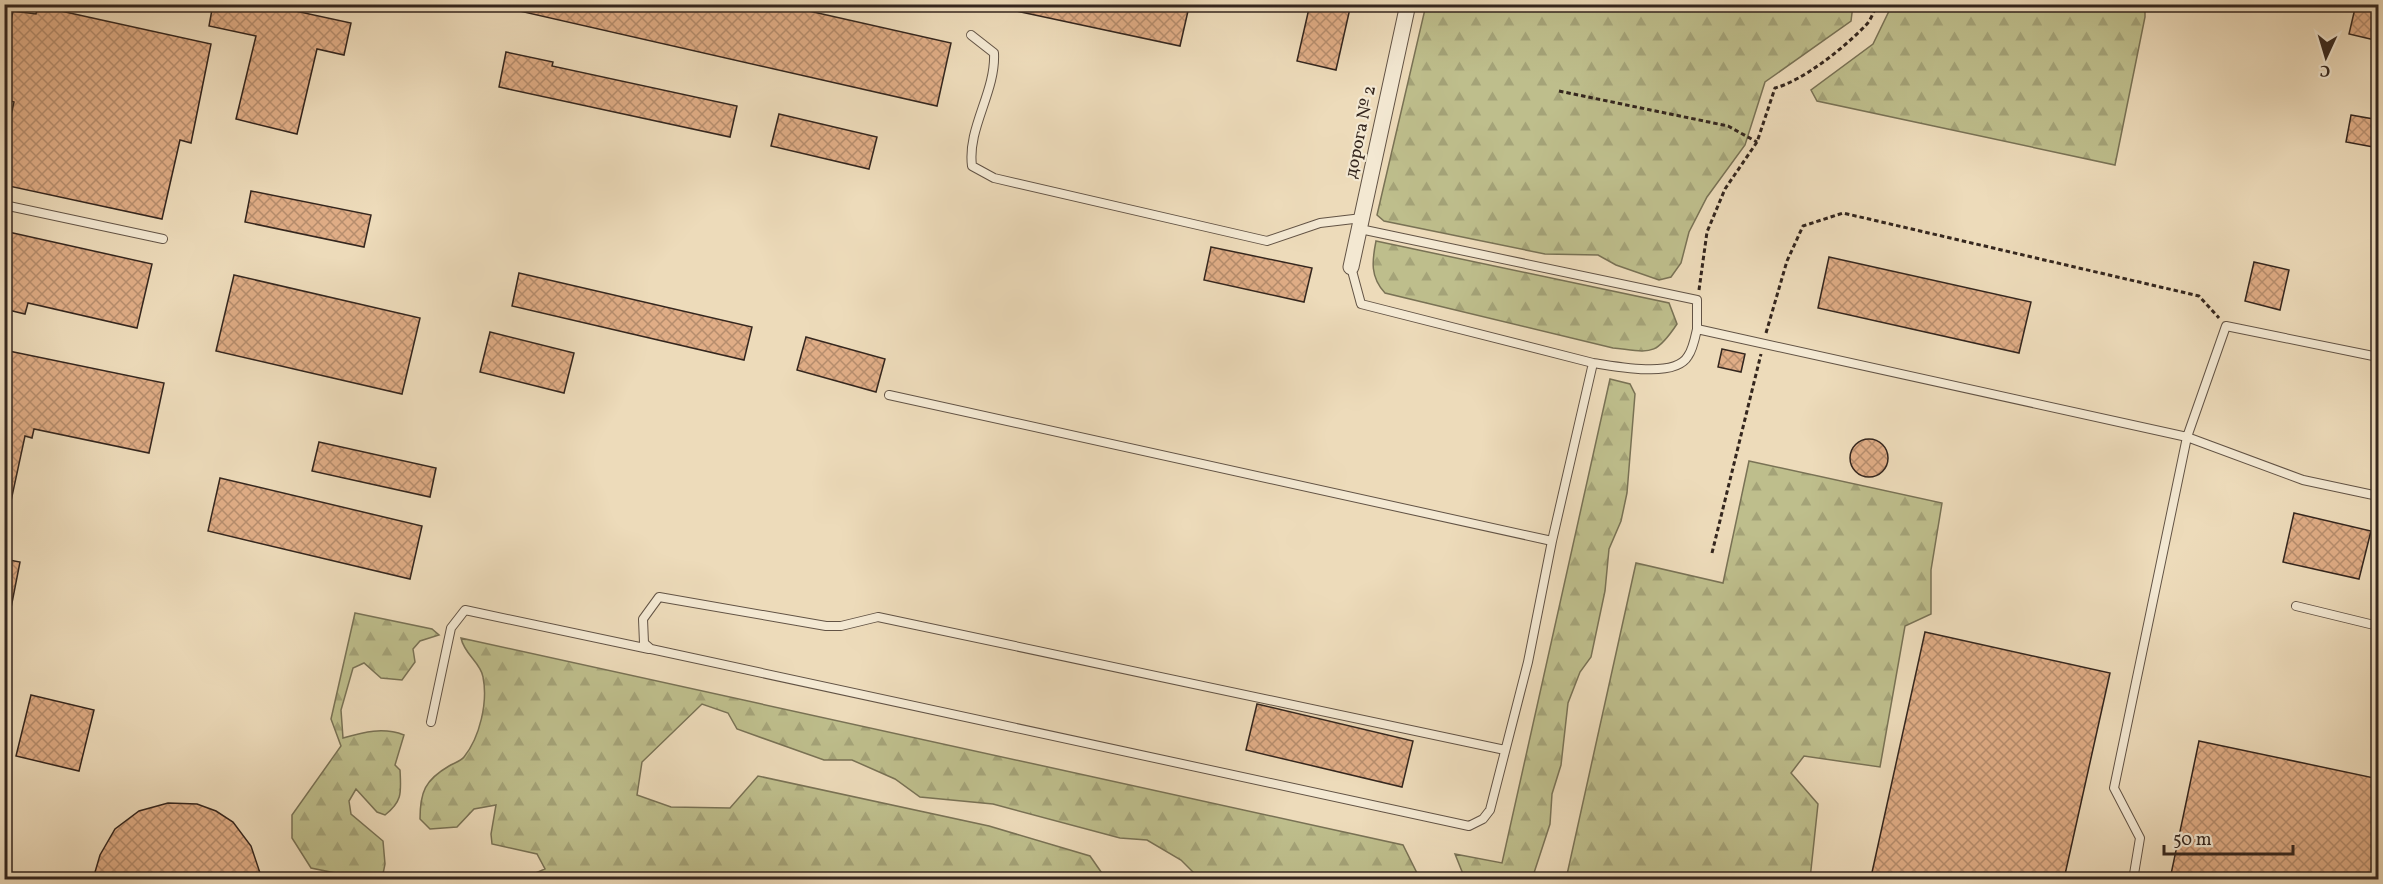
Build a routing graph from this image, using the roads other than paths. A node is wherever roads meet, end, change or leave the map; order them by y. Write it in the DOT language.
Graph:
graph roads {
  1 [pos="1408,4"];
  2 [pos="971,35"];
  3 [pos="4,205"];
  4 [pos="1361,224"];
  5 [pos="163,239"];
  6 [pos="1351,267"];
  7 [pos="1697,329"];
  8 [pos="2379,357"];
  9 [pos="1593,363"];
  10 [pos="889,395"];
  11 [pos="2187,437"];
  12 [pos="2379,496"];
  13 [pos="1552,541"];
  14 [pos="2296,606"];
  15 [pos="2379,626"];
  16 [pos="651,649"];
  17 [pos="431,722"];
  18 [pos="1505,750"];
  19 [pos="2133,879"];
  1 -- 4 [label="street, дорога № 2"];
  2 -- 4 [label="lane"];
  3 -- 5 [label="lane"];
  4 -- 6 [label="street, дорога № 2"];
  4 -- 7 [label="lane"];
  6 -- 9 [label="lane"];
  7 -- 9 [label="lane"];
  7 -- 11 [label="lane"];
  8 -- 11 [label="lane"];
  9 -- 13 [label="lane"];
  10 -- 13 [label="lane"];
  11 -- 12 [label="lane"];
  11 -- 19 [label="lane"];
  13 -- 18 [label="lane"];
  14 -- 15 [label="lane"];
  16 -- 17 [label="lane"];
  16 -- 18 [label="lane"];
  16 -- 18 [label="lane"];
}
